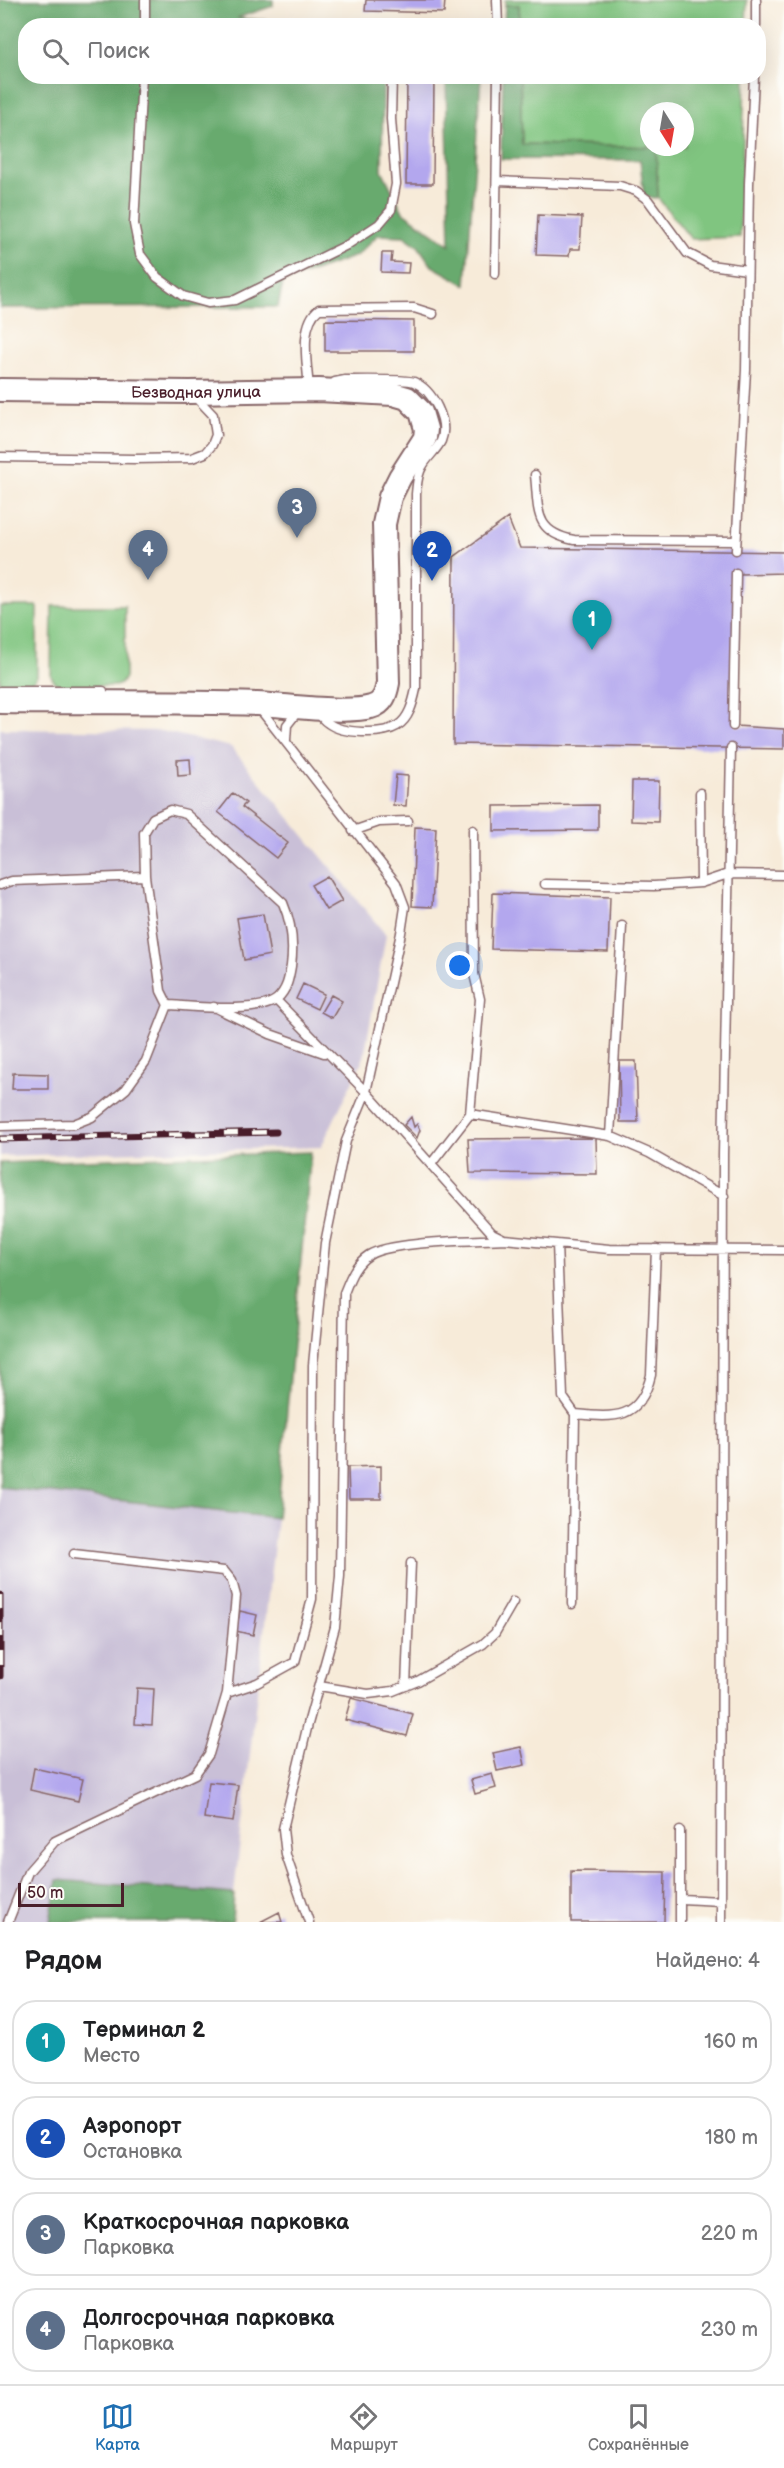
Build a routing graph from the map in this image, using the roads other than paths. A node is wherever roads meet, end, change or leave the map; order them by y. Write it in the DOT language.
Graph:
graph roads {
  1 [pos="145,0"];
  2 [pos="497,0"];
  3 [pos="756,0"];
  4 [pos="145,18"];
  5 [pos="498,18"];
  6 [pos="756,18"];
  7 [pos="142,84"];
  8 [pos="392,84"];
  9 [pos="498,84"];
  10 [pos="754,84"];
  11 [pos="496,181"];
  12 [pos="747,270"];
  13 [pos="495,274"];
  14 [pos="433,314"];
  15 [pos="0,390"];
  16 [pos="314,390"];
  17 [pos="190,392"];
  18 [pos="0,457"];
  19 [pos="535,475"];
  20 [pos="736,541"];
  21 [pos="736,550"];
  22 [pos="736,573"];
  23 [pos="0,691"];
  24 [pos="111,691"];
  25 [pos="250,700"];
  26 [pos="0,702"];
  27 [pos="307,707"];
  28 [pos="733,726"];
  29 [pos="285,740"];
  30 [pos="731,748"];
  31 [pos="700,793"];
  32 [pos="408,820"];
  33 [pos="473,830"];
  34 [pos="353,831"];
  35 [pos="728,874"];
  36 [pos="784,875"];
  37 [pos="146,876"];
  38 [pos="700,883"];
  39 [pos="545,884"];
  40 [pos="0,885"];
  41 [pos="622,926"];
  42 [pos="276,1000"];
  43 [pos="168,1005"];
  44 [pos="211,1006"];
  45 [pos="327,1054"];
  46 [pos="366,1092"];
  47 [pos="470,1114"];
  48 [pos="0,1126"];
  49 [pos="610,1136"];
  50 [pos="431,1164"];
  51 [pos="724,1196"];
  52 [pos="504,1239"];
  53 [pos="557,1244"];
  54 [pos="656,1249"];
  55 [pos="724,1250"];
  56 [pos="784,1250"];
  57 [pos="575,1414"];
  58 [pos="74,1554"];
  59 [pos="411,1563"];
  60 [pos="513,1602"];
  61 [pos="572,1604"];
  62 [pos="319,1686"];
  63 [pos="406,1686"];
  64 [pos="227,1693"];
  65 [pos="680,1831"];
  66 [pos="681,1899"];
  67 [pos="721,1901"];
  68 [pos="8,1922"];
  69 [pos="309,1922"];
  70 [pos="680,1922"];
  71 [pos="721,1922"];
  1 -- 4 [label="lane"];
  2 -- 5 [label="lane"];
  3 -- 6 [label="lane"];
  7 -- 8 [label="lane"];
  9 -- 11 [label="lane"];
  10 -- 12 [label="lane"];
  11 -- 12 [label="lane"];
  11 -- 13 [label="lane"];
  12 -- 20 [label="lane"];
  14 -- 16 [label="lane"];
  15 -- 17 [label="main road, Безводная улица"];
  16 -- 17 [label="main road, Безводная улица"];
  16 -- 27 [label="main road, Безводная улица"];
  16 -- 27 [label="lane"];
  17 -- 18 [label="lane"];
  19 -- 20 [label="lane"];
  20 -- 21 [label="lane"];
  22 -- 28 [label="lane"];
  23 -- 24 [label="lane"];
  25 -- 26 [label="main road"];
  25 -- 27 [label="main road"];
  25 -- 29 [label="lane"];
  27 -- 29 [label="lane"];
  29 -- 34 [label="lane"];
  30 -- 35 [label="lane"];
  31 -- 38 [label="lane"];
  32 -- 34 [label="lane"];
  33 -- 47 [label="lane"];
  34 -- 46 [label="lane"];
  35 -- 36 [label="lane"];
  35 -- 38 [label="lane"];
  35 -- 51 [label="lane"];
  37 -- 40 [label="lane"];
  37 -- 42 [label="lane"];
  37 -- 43 [label="lane"];
  38 -- 39 [label="lane"];
  41 -- 49 [label="lane"];
  42 -- 44 [label="lane"];
  42 -- 45 [label="lane"];
  43 -- 44 [label="lane"];
  43 -- 48 [label="lane"];
  44 -- 45 [label="lane"];
  45 -- 46 [label="lane"];
  46 -- 50 [label="lane"];
  46 -- 64 [label="lane"];
  47 -- 49 [label="lane"];
  47 -- 50 [label="lane"];
  49 -- 51 [label="lane"];
  50 -- 52 [label="lane"];
  51 -- 55 [label="lane"];
  52 -- 53 [label="lane"];
  52 -- 62 [label="lane"];
  53 -- 54 [label="lane"];
  53 -- 57 [label="lane"];
  54 -- 55 [label="lane"];
  54 -- 57 [label="lane"];
  55 -- 56 [label="lane"];
  55 -- 67 [label="lane"];
  57 -- 61 [label="lane"];
  58 -- 64 [label="lane"];
  59 -- 63 [label="lane"];
  60 -- 63 [label="lane"];
  62 -- 63 [label="lane"];
  62 -- 69 [label="lane"];
  64 -- 68 [label="lane"];
  65 -- 66 [label="lane"];
  66 -- 67 [label="lane"];
  66 -- 70 [label="lane"];
  67 -- 71 [label="lane"];
}
